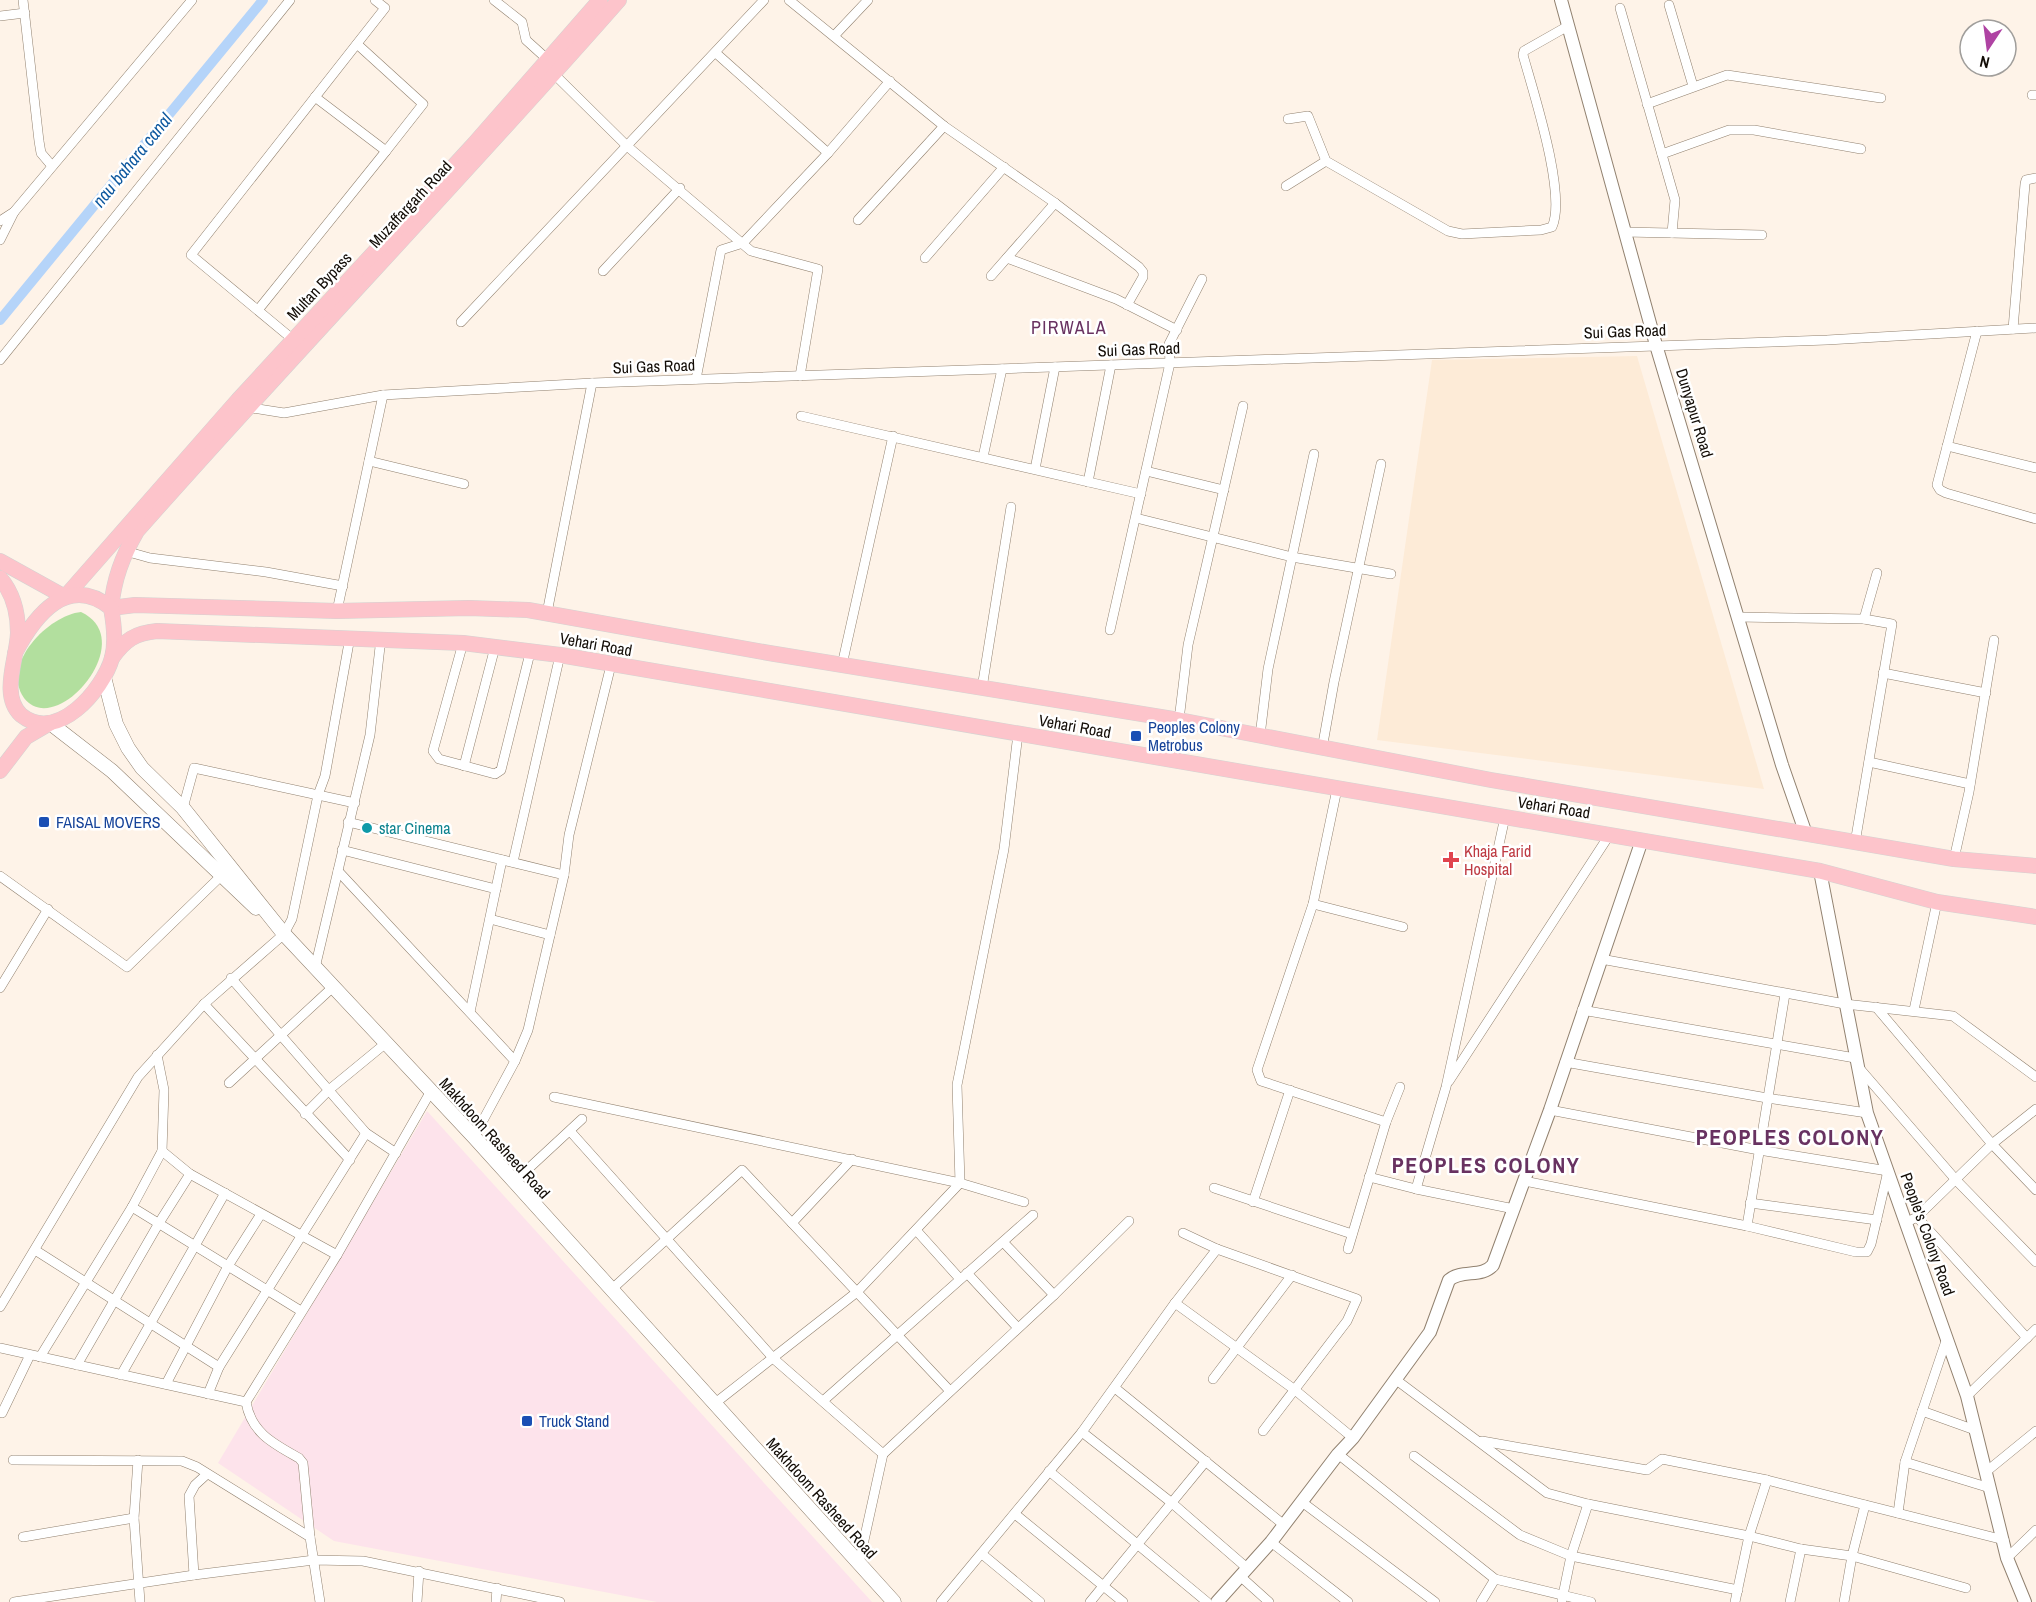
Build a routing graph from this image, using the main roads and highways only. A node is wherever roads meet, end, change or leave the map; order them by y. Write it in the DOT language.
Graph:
graph roads {
  1 [pos="600,0"];
  2 [pos="619,0"];
  3 [pos="298,344"];
  4 [pos="0,561"];
  5 [pos="0,578"];
  6 [pos="65,597"];
  7 [pos="111,608"];
  8 [pos="15,653"];
  9 [pos="112,658"];
  10 [pos="104,677"];
  11 [pos="4,695"];
  12 [pos="50,723"];
  13 [pos="0,771"];
  14 [pos="2036,866"];
  15 [pos="2036,917"];
  16 [pos="284,934"];
  17 [pos="894,1602"];
  1 -- 3 [label="main road, Multan Bypass"];
  2 -- 3 [label="main road, Muzaffargarh Road"];
  3 -- 6 [label="main road, Multan Bypass"];
  3 -- 7 [label="main road, Muzaffargarh Road"];
  4 -- 6 [label="main road"];
  5 -- 8 [label="main road"];
  6 -- 7 [label="main road"];
  6 -- 8 [label="main road"];
  7 -- 9 [label="main road"];
  7 -- 14 [label="main road, Vehari Road"];
  8 -- 11 [label="main road"];
  9 -- 10 [label="main road"];
  9 -- 15 [label="main road, Vehari Road"];
  10 -- 12 [label="main road"];
  10 -- 16 [label="main road, Makhdoom Rasheed Road"];
  11 -- 12 [label="main road"];
  12 -- 13 [label="main road"];
  12 -- 16 [label="main road"];
  16 -- 17 [label="main road, Makhdoom Rasheed Road"];
}
